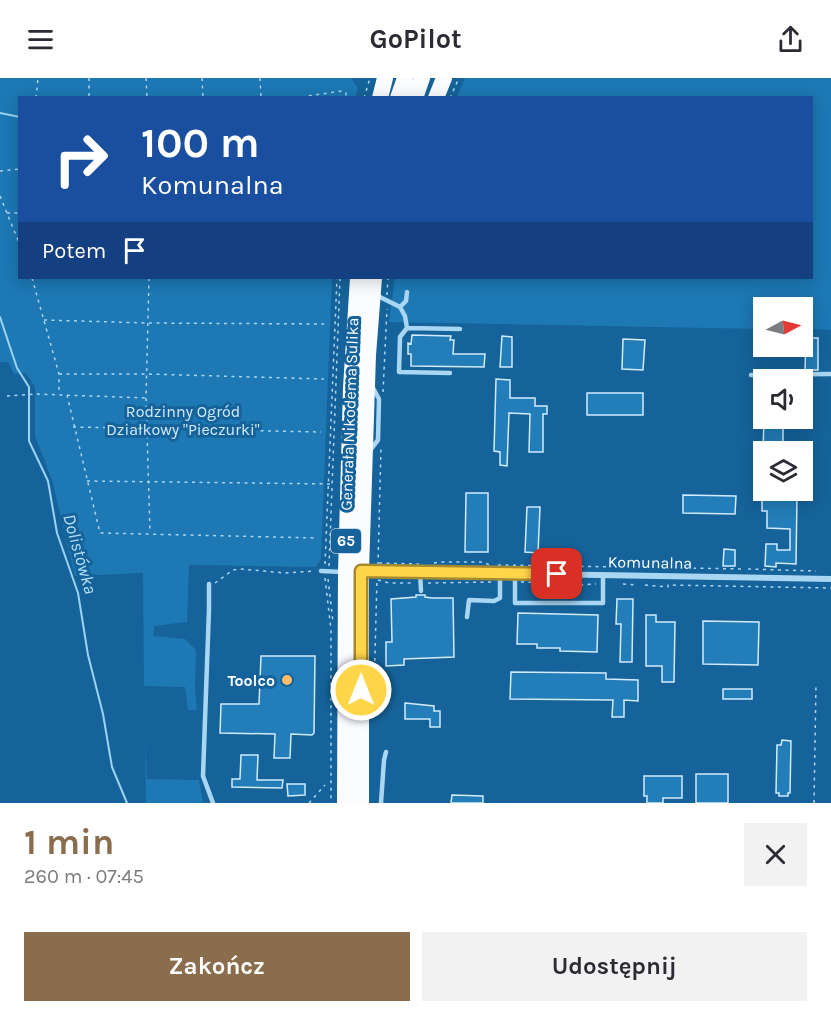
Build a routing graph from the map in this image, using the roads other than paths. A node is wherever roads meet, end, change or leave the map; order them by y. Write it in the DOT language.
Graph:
graph roads {
  1 [pos="385,78"];
  2 [pos="405,78"];
  3 [pos="422,78"];
  4 [pos="444,78"];
  5 [pos="380,96"];
  6 [pos="399,96"];
  7 [pos="416,96"];
  8 [pos="437,96"];
  9 [pos="350,279"];
  10 [pos="358,279"];
  11 [pos="374,279"];
  12 [pos="381,279"];
  13 [pos="408,292"];
  14 [pos="383,296"];
  15 [pos="400,307"];
  16 [pos="406,328"];
  17 [pos="460,329"];
  18 [pos="368,355"];
  19 [pos="450,373"];
  20 [pos="831,374"];
  21 [pos="751,375"];
  22 [pos="351,388"];
  23 [pos="323,571"];
  24 [pos="353,572"];
  25 [pos="420,572"];
  26 [pos="500,573"];
  27 [pos="515,573"];
  28 [pos="603,575"];
  29 [pos="831,579"];
  30 [pos="208,584"];
  31 [pos="421,591"];
  32 [pos="467,617"];
  33 [pos="386,752"];
  34 [pos="213,803"];
  35 [pos="345,803"];
  36 [pos="361,803"];
  37 [pos="381,803"];
  1 -- 5 [label="highway"];
  2 -- 6 [label="highway"];
  3 -- 7 [label="highway"];
  4 -- 8 [label="highway"];
  9 -- 22 [label="highway"];
  10 -- 22 [label="highway, Generała Nikodema Sulika / 65"];
  11 -- 18 [label="highway, Generała Nikodema Sulika / 65"];
  12 -- 14 [label="highway"];
  13 -- 15 [label="lane"];
  14 -- 15 [label="lane"];
  14 -- 18 [label="highway"];
  15 -- 16 [label="lane"];
  16 -- 17 [label="lane"];
  16 -- 19 [label="lane"];
  18 -- 24 [label="highway, Generała Nikodema Sulika / 65"];
  20 -- 21 [label="lane"];
  22 -- 24 [label="highway, Generała Nikodema Sulika / 65"];
  23 -- 24 [label="lane, Komunalna"];
  24 -- 25 [label="street, Komunalna"];
  24 -- 35 [label="highway, Generała Nikodema Sulika / 65"];
  24 -- 36 [label="highway, Generała Nikodema Sulika / 65"];
  25 -- 26 [label="street, Komunalna"];
  25 -- 31 [label="lane"];
  26 -- 27 [label="street, Komunalna"];
  26 -- 32 [label="lane"];
  27 -- 28 [label="street, Komunalna"];
  27 -- 28 [label="lane"];
  28 -- 29 [label="street, Komunalna"];
  30 -- 34 [label="lane"];
  33 -- 37 [label="lane"];
}
